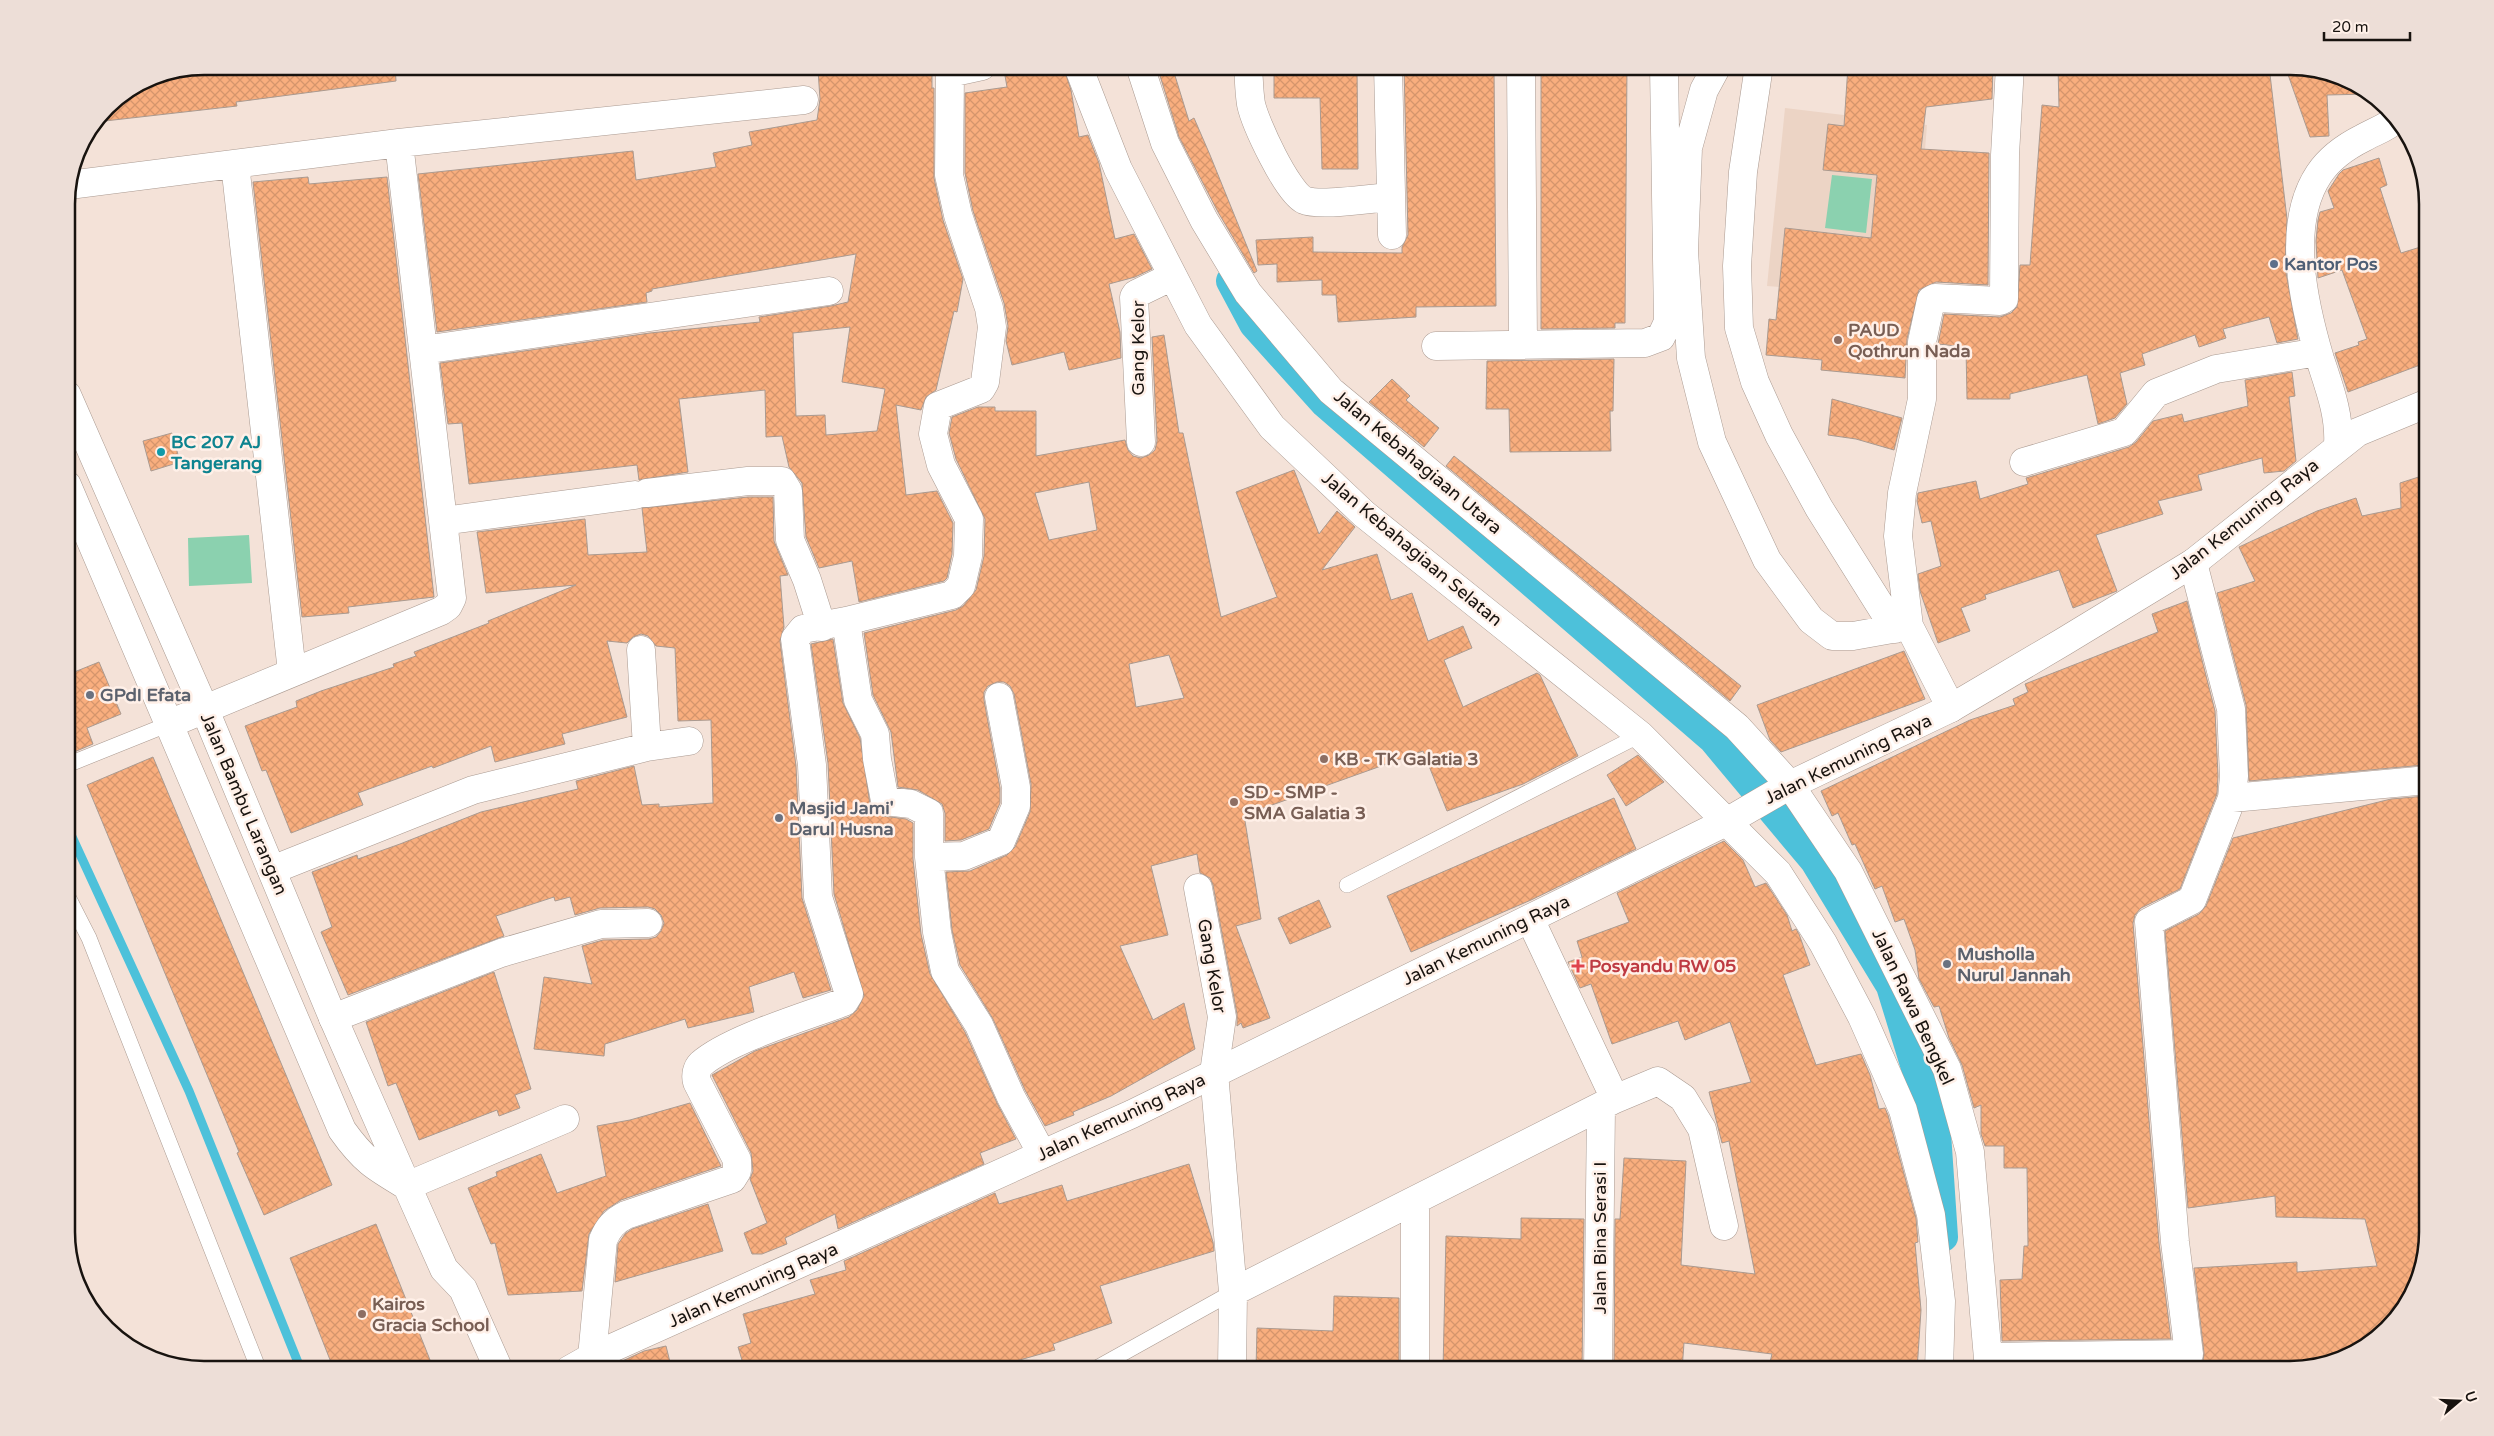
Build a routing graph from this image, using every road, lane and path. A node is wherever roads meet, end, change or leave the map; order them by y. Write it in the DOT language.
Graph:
graph roads {
  1 [pos="950,75"];
  2 [pos="1081,75"];
  3 [pos="1143,75"];
  4 [pos="1249,75"];
  5 [pos="1388,75"];
  6 [pos="1520,75"];
  7 [pos="1664,75"];
  8 [pos="1712,75"];
  9 [pos="1758,75"];
  10 [pos="2009,75"];
  11 [pos="804,100"];
  12 [pos="2390,123"];
  13 [pos="399,143"];
  14 [pos="235,164"];
  15 [pos="76,184"];
  16 [pos="1391,197"];
  17 [pos="1392,235"];
  18 [pos="1172,276"];
  19 [pos="829,291"];
  20 [pos="1524,345"];
  21 [pos="1436,346"];
  22 [pos="423,350"];
  23 [pos="2318,352"];
  24 [pos="2419,407"];
  25 [pos="75,415"];
  26 [pos="2356,434"];
  27 [pos="1141,442"];
  28 [pos="2024,462"];
  29 [pos="75,506"];
  30 [pos="443,520"];
  31 [pos="2193,563"];
  32 [pos="834,624"];
  33 [pos="1902,628"];
  34 [pos="641,650"];
  35 [pos="292,672"];
  36 [pos="999,697"];
  37 [pos="1952,708"];
  38 [pos="205,710"];
  39 [pos="169,724"];
  40 [pos="1640,734"];
  41 [pos="689,741"];
  42 [pos="647,747"];
  43 [pos="75,761"];
  44 [pos="2419,781"];
  45 [pos="1786,787"];
  46 [pos="2232,798"];
  47 [pos="1736,816"];
  48 [pos="929,857"];
  49 [pos="272,870"];
  50 [pos="1346,885"];
  51 [pos="1198,888"];
  52 [pos="75,912"];
  53 [pos="1530,919"];
  54 [pos="648,922"];
  55 [pos="333,1018"];
  56 [pos="1214,1074"];
  57 [pos="1608,1103"];
  58 [pos="565,1118"];
  59 [pos="1042,1154"];
  60 [pos="407,1186"];
  61 [pos="1415,1201"];
  62 [pos="1724,1226"];
  63 [pos="1233,1292"];
  64 [pos="592,1357"];
  65 [pos="255,1361"];
  66 [pos="495,1361"];
  67 [pos="585,1361"];
  68 [pos="1109,1361"];
  69 [pos="1232,1361"];
  70 [pos="1415,1361"];
  71 [pos="1598,1361"];
  72 [pos="1940,1361"];
  73 [pos="1990,1361"];
  74 [pos="2191,1361"];
  1 -- 32 [label="street"];
  2 -- 18 [label="street, Jalan Kebahagiaan Selatan"];
  3 -- 45 [label="street, Jalan Kebahagiaan Utara"];
  4 -- 16 [label="street"];
  5 -- 16 [label="street"];
  6 -- 20 [label="street"];
  7 -- 20 [label="street"];
  8 -- 33 [label="street"];
  9 -- 33 [label="street"];
  10 -- 33 [label="street"];
  11 -- 13 [label="street"];
  12 -- 23 [label="street"];
  13 -- 14 [label="street"];
  13 -- 22 [label="street"];
  14 -- 15 [label="street"];
  14 -- 35 [label="street"];
  16 -- 17 [label="street"];
  18 -- 27 [label="street, Gang Kelor"];
  18 -- 40 [label="street, Jalan Kebahagiaan Selatan"];
  19 -- 22 [label="street"];
  20 -- 21 [label="street"];
  22 -- 30 [label="street"];
  23 -- 26 [label="street"];
  23 -- 28 [label="street"];
  24 -- 26 [label="street"];
  25 -- 38 [label="street, Jalan Bambu Larangan"];
  26 -- 31 [label="street, Jalan Kemuning Raya"];
  29 -- 39 [label="street"];
  30 -- 32 [label="street"];
  30 -- 35 [label="street"];
  31 -- 37 [label="street, Jalan Kemuning Raya"];
  31 -- 46 [label="street"];
  32 -- 48 [label="street"];
  32 -- 64 [label="street"];
  33 -- 37 [label="street"];
  34 -- 42 [label="street"];
  35 -- 38 [label="street"];
  36 -- 48 [label="street"];
  37 -- 45 [label="street, Jalan Kemuning Raya"];
  38 -- 39 [label="street"];
  38 -- 49 [label="street, Jalan Bambu Larangan"];
  39 -- 43 [label="lane"];
  39 -- 60 [label="street"];
  40 -- 47 [label="street, Jalan Kebahagiaan Selatan"];
  40 -- 50 [label="lane"];
  41 -- 42 [label="street"];
  42 -- 49 [label="street"];
  44 -- 46 [label="street"];
  45 -- 47 [label="street, Jalan Kemuning Raya"];
  45 -- 73 [label="street, Jalan Rawa Bengkel"];
  46 -- 74 [label="street"];
  47 -- 53 [label="street, Jalan Kemuning Raya"];
  47 -- 72 [label="street"];
  48 -- 59 [label="street"];
  49 -- 55 [label="street, Jalan Bambu Larangan"];
  51 -- 56 [label="street, Gang Kelor"];
  52 -- 65 [label="lane"];
  53 -- 56 [label="street, Jalan Kemuning Raya"];
  53 -- 57 [label="street"];
  54 -- 55 [label="street"];
  55 -- 60 [label="street, Jalan Bambu Larangan"];
  56 -- 59 [label="street, Jalan Kemuning Raya"];
  56 -- 63 [label="street, Gang Kelor"];
  57 -- 61 [label="street"];
  57 -- 62 [label="street"];
  57 -- 71 [label="street, Jalan Bina Serasi I"];
  58 -- 60 [label="street"];
  59 -- 64 [label="street, Jalan Kemuning Raya"];
  60 -- 66 [label="street, Jalan Bambu Larangan"];
  61 -- 63 [label="street"];
  61 -- 70 [label="street"];
  63 -- 68 [label="lane"];
  63 -- 69 [label="street, Gang Kelor"];
  64 -- 67 [label="street, Jalan Kemuning Raya"];
}
